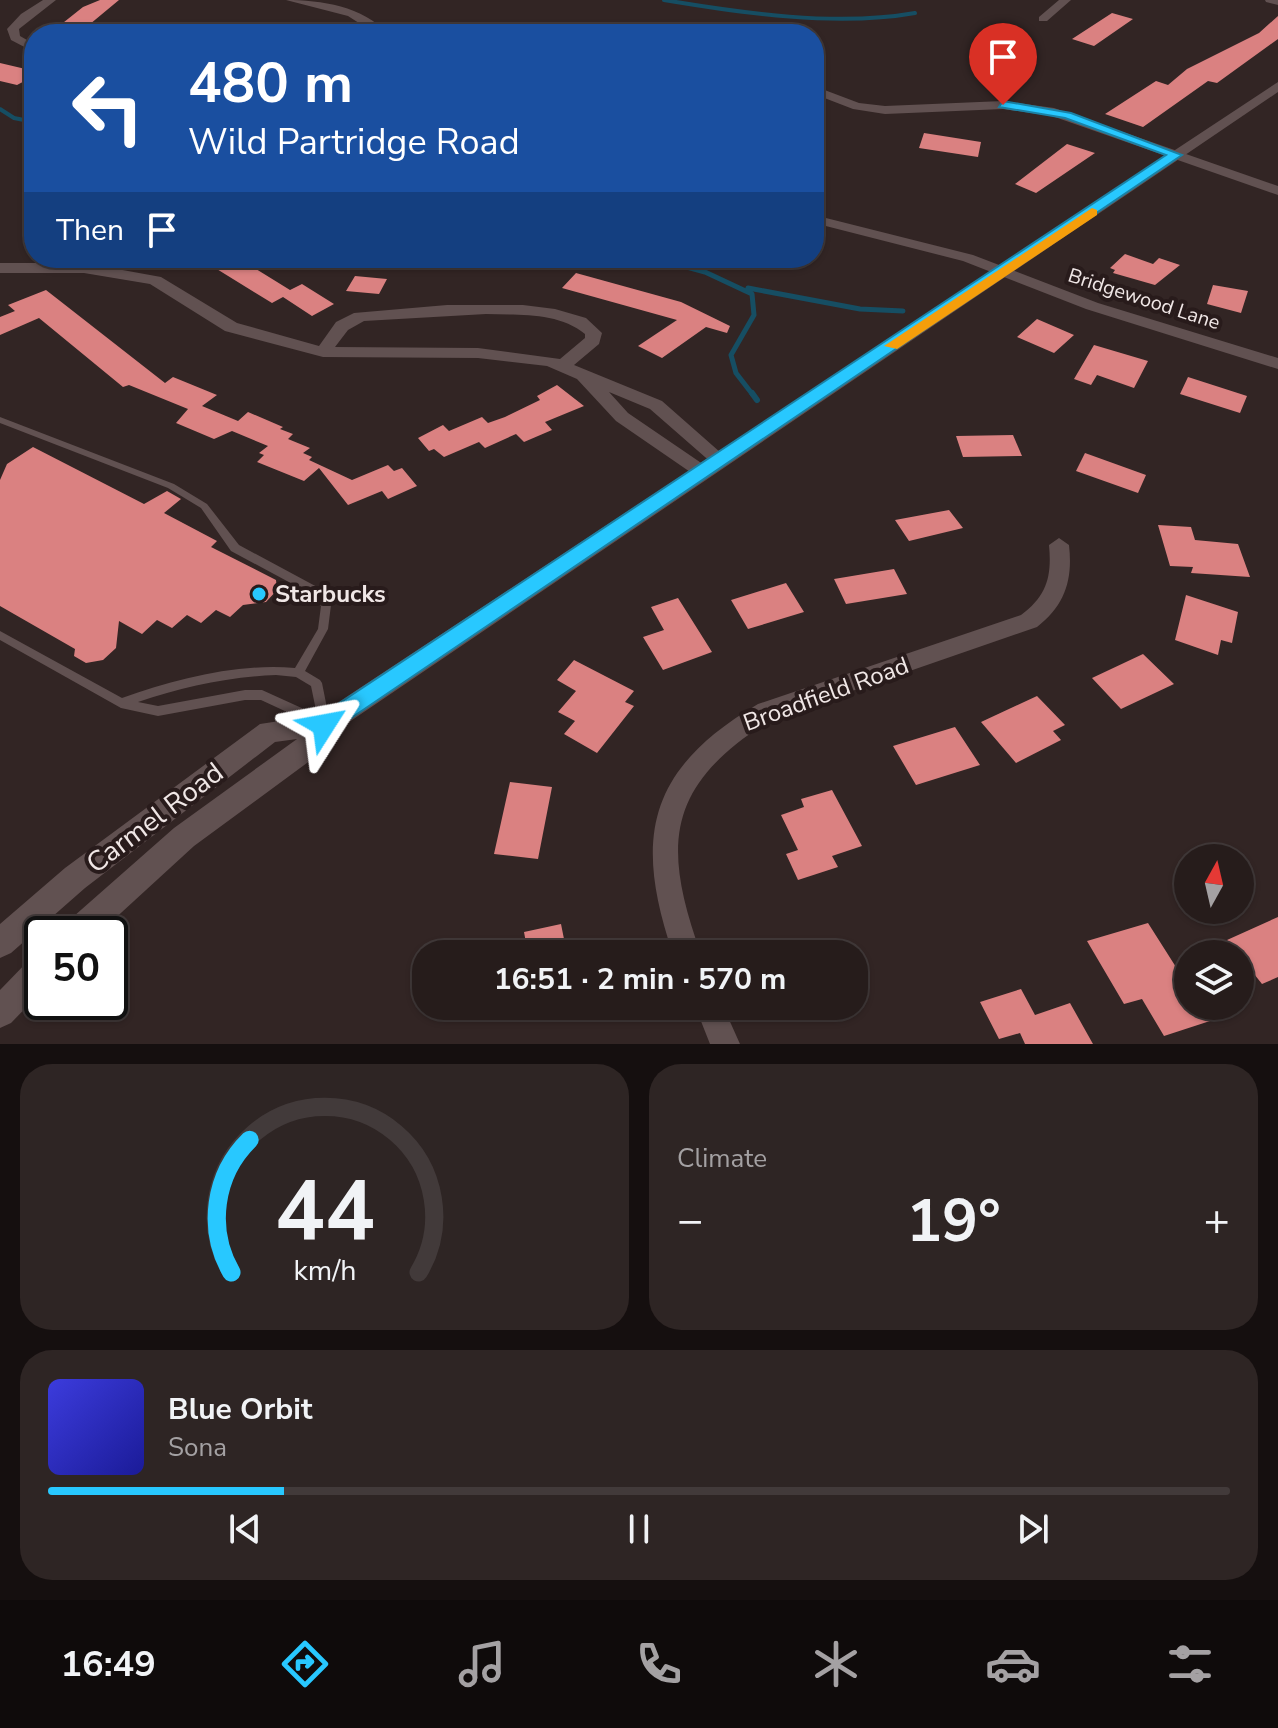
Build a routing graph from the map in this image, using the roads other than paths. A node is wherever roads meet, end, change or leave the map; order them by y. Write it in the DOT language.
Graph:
graph roads {
  1 [pos="51,0"];
  2 [pos="291,0"];
  3 [pos="1066,0"];
  4 [pos="1270,0"];
  5 [pos="1278,2"];
  6 [pos="1043,19"];
  7 [pos="372,24"];
  8 [pos="24,43"];
  9 [pos="1278,86"];
  10 [pos="824,94"];
  11 [pos="1176,155"];
  12 [pos="1278,191"];
  13 [pos="824,222"];
  14 [pos="0,268"];
  15 [pos="1005,270"];
  16 [pos="323,352"];
  17 [pos="1278,364"];
  18 [pos="564,365"];
  19 [pos="584,376"];
  20 [pos="0,420"];
  21 [pos="711,466"];
  22 [pos="1059,545"];
  23 [pos="0,635"];
  24 [pos="298,672"];
  25 [pos="121,703"];
  26 [pos="324,725"];
  27 [pos="96,916"];
  28 [pos="681,940"];
  29 [pos="0,943"];
  30 [pos="24,987"];
  31 [pos="0,1012"];
  32 [pos="715,1020"];
  33 [pos="725,1044"];
  1 -- 8 [label="street"];
  2 -- 7 [label="street"];
  3 -- 6 [label="street"];
  4 -- 5 [label="street"];
  9 -- 11 [label="main road, Carmel Road"];
  10 -- 11 [label="street"];
  11 -- 12 [label="street"];
  11 -- 15 [label="main road, Carmel Road"];
  13 -- 15 [label="street, Bridgewood Lane"];
  14 -- 16 [label="street"];
  15 -- 17 [label="street, Bridgewood Lane"];
  15 -- 21 [label="main road, Carmel Road"];
  16 -- 18 [label="street"];
  16 -- 18 [label="street"];
  18 -- 19 [label="street"];
  19 -- 21 [label="street"];
  19 -- 21 [label="street"];
  20 -- 24 [label="lane"];
  21 -- 26 [label="main road, Carmel Road"];
  22 -- 28 [label="street, Broadfield Road"];
  23 -- 25 [label="lane"];
  24 -- 25 [label="lane"];
  24 -- 26 [label="lane"];
  25 -- 26 [label="lane"];
  26 -- 27 [label="main road, Carmel Road"];
  26 -- 29 [label="main road, Carmel Road"];
  30 -- 31 [label="main road"];
  32 -- 33 [label="street"];
}
